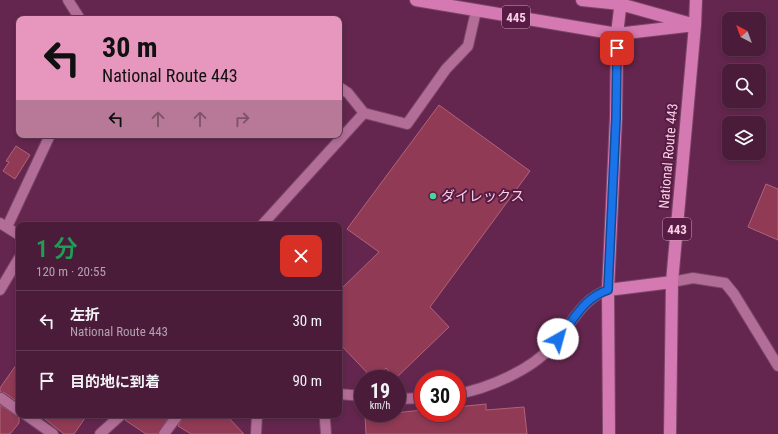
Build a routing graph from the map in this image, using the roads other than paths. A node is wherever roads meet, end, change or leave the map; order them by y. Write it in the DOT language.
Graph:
graph roads {
  1 [pos="68,0"];
  2 [pos="416,0"];
  3 [pos="582,0"];
  4 [pos="696,0"];
  5 [pos="620,2"];
  6 [pos="476,11"];
  7 [pos="78,16"];
  8 [pos="695,25"];
  9 [pos="617,34"];
  10 [pos="342,89"];
  11 [pos="364,113"];
  12 [pos="342,137"];
  13 [pos="48,138"];
  14 [pos="341,138"];
  15 [pos="265,222"];
  16 [pos="4,225"];
  17 [pos="16,234"];
  18 [pos="16,263"];
  19 [pos="672,282"];
  20 [pos="0,290"];
  21 [pos="608,290"];
  22 [pos="778,366"];
  23 [pos="466,391"];
  24 [pos="342,394"];
  25 [pos="354,395"];
  26 [pos="1,398"];
  27 [pos="16,408"];
  28 [pos="30,418"];
  29 [pos="118,418"];
  30 [pos="176,418"];
  31 [pos="257,418"];
  32 [pos="325,420"];
  33 [pos="53,434"];
  34 [pos="100,434"];
  35 [pos="164,434"];
  36 [pos="256,434"];
  37 [pos="326,434"];
  38 [pos="609,434"];
  39 [pos="670,434"];
  1 -- 7 [label="street"];
  2 -- 6 [label="highway, 445"];
  3 -- 5 [label="highway"];
  4 -- 8 [label="highway, National Route 443 / 443"];
  5 -- 8 [label="highway"];
  5 -- 9 [label="highway"];
  6 -- 9 [label="highway, 445"];
  6 -- 11 [label="street"];
  8 -- 9 [label="highway, 445"];
  8 -- 19 [label="highway, National Route 443 / 443"];
  9 -- 21 [label="highway"];
  10 -- 11 [label="street"];
  11 -- 12 [label="street"];
  13 -- 16 [label="street"];
  14 -- 15 [label="street"];
  16 -- 17 [label="street"];
  18 -- 20 [label="street"];
  19 -- 21 [label="highway"];
  19 -- 22 [label="street"];
  19 -- 39 [label="highway, National Route 443 / 443"];
  21 -- 23 [label="street"];
  21 -- 38 [label="highway"];
  24 -- 25 [label="street"];
  26 -- 27 [label="street"];
  28 -- 33 [label="street"];
  29 -- 34 [label="street"];
  30 -- 35 [label="street"];
  31 -- 36 [label="street"];
  32 -- 37 [label="street"];
}
